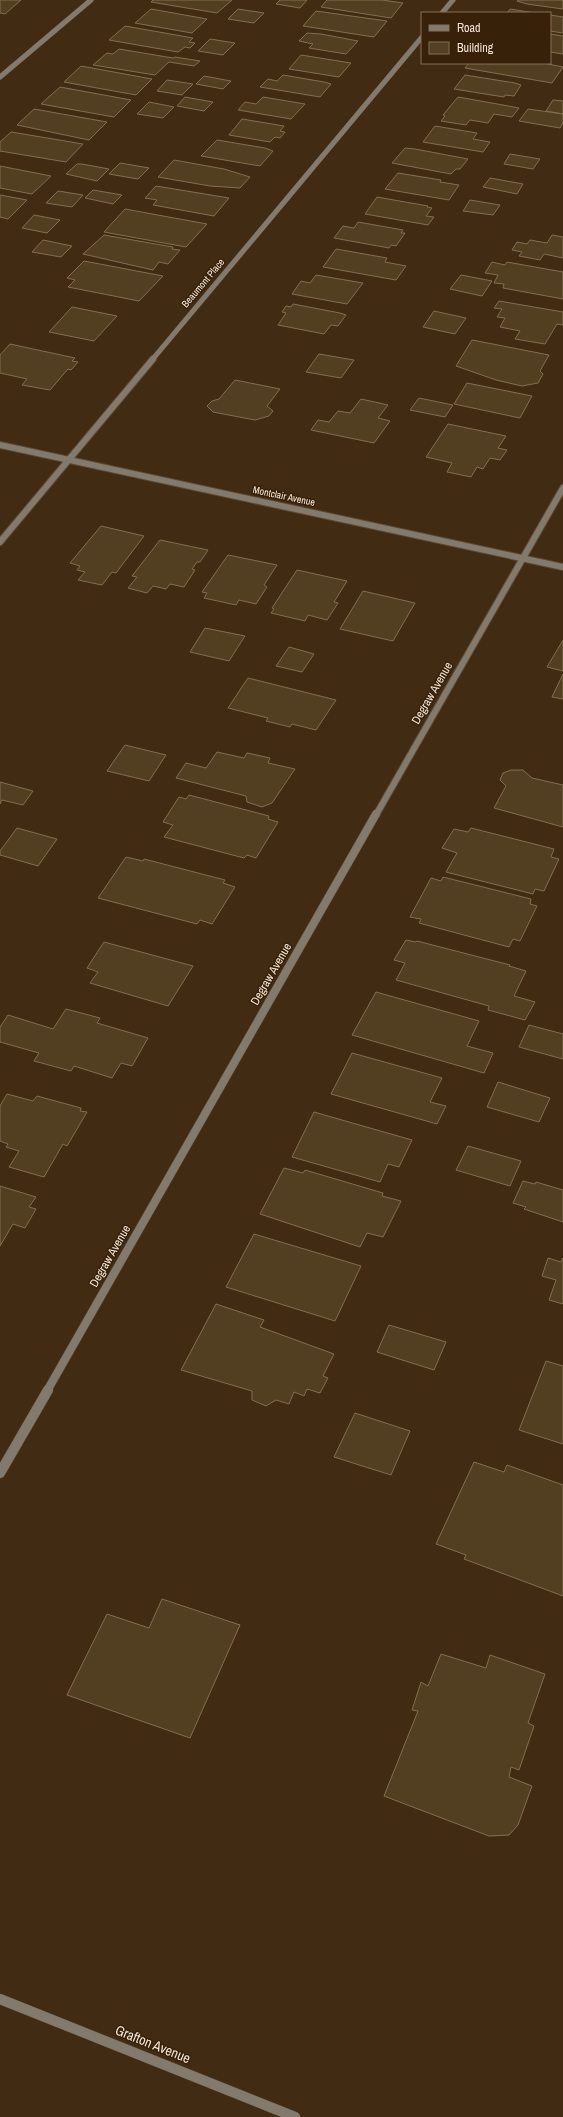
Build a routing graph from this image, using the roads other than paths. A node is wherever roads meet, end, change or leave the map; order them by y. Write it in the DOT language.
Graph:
graph roads {
  1 [pos="90,0"];
  2 [pos="453,0"];
  3 [pos="443,12"];
  4 [pos="421,38"];
  5 [pos="0,77"];
  6 [pos="0,445"];
  7 [pos="69,460"];
  8 [pos="563,488"];
  9 [pos="0,542"];
  10 [pos="523,558"];
  11 [pos="563,567"];
  12 [pos="0,1473"];
  13 [pos="0,1999"];
  14 [pos="295,2117"];
  1 -- 5 [label="street"];
  2 -- 3 [label="street"];
  4 -- 7 [label="street, Beaumont Place"];
  6 -- 7 [label="street, Montclair Avenue"];
  7 -- 9 [label="street, Beaumont Place"];
  7 -- 10 [label="street, Montclair Avenue"];
  8 -- 10 [label="street, Degraw Avenue"];
  10 -- 11 [label="street, Montclair Avenue"];
  10 -- 12 [label="street, Degraw Avenue"];
  13 -- 14 [label="street, Grafton Avenue"];
}
